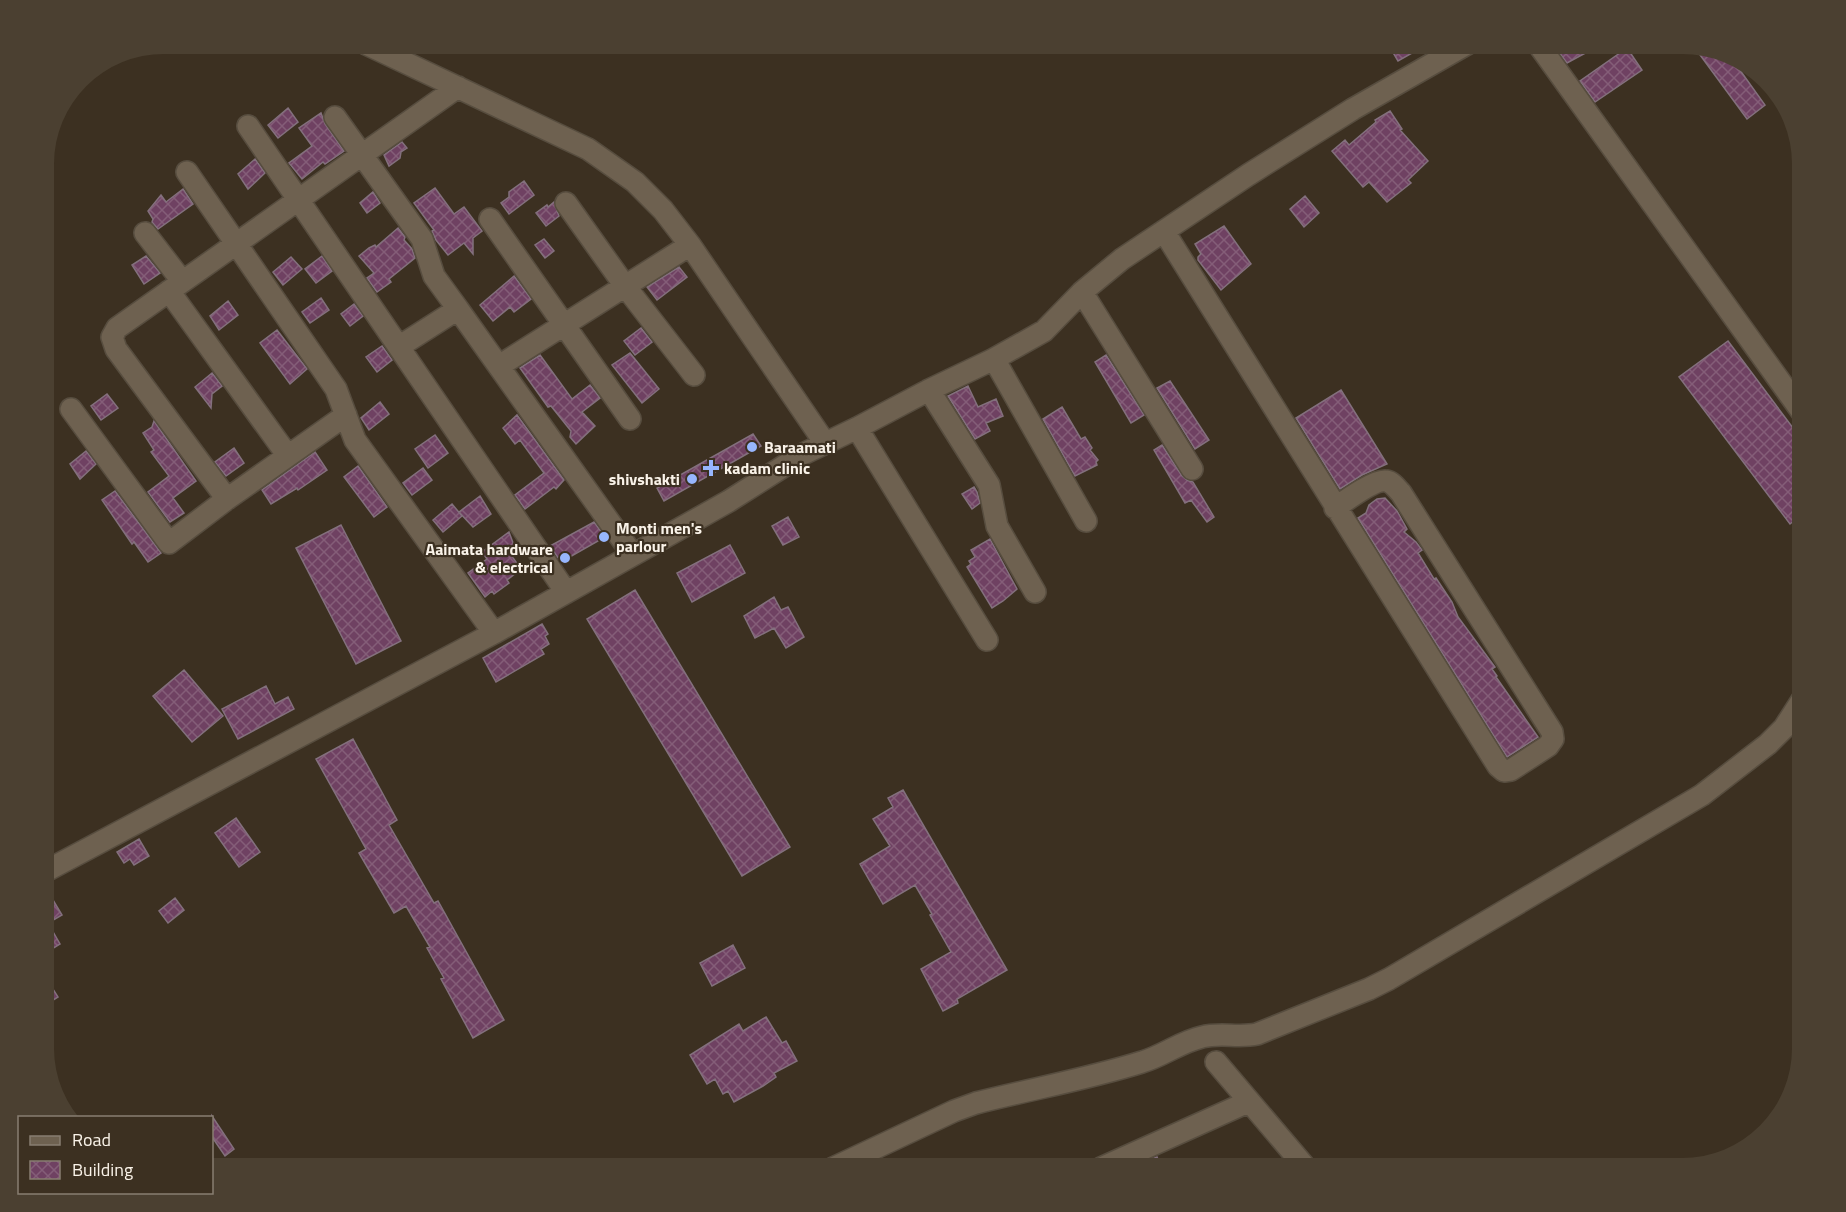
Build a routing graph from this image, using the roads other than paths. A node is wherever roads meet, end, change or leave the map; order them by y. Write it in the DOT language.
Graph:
graph roads {
  1 [pos="387,54"];
  2 [pos="1449,54"];
  3 [pos="1546,54"];
  4 [pos="458,87"];
  5 [pos="335,117"];
  6 [pos="248,126"];
  7 [pos="362,154"];
  8 [pos="188,172"];
  9 [pos="298,200"];
  10 [pos="566,203"];
  11 [pos="490,219"];
  12 [pos="145,233"];
  13 [pos="1165,233"];
  14 [pos="236,243"];
  15 [pos="690,245"];
  16 [pos="176,286"];
  17 [pos="625,286"];
  18 [pos="1082,292"];
  19 [pos="458,309"];
  20 [pos="564,325"];
  21 [pos="400,346"];
  22 [pos="994,359"];
  23 [pos="499,366"];
  24 [pos="694,375"];
  25 [pos="929,390"];
  26 [pos="1792,397"];
  27 [pos="72,409"];
  28 [pos="345,415"];
  29 [pos="630,419"];
  30 [pos="857,428"];
  31 [pos="825,443"];
  32 [pos="288,456"];
  33 [pos="1192,469"];
  34 [pos="227,499"];
  35 [pos="1335,508"];
  36 [pos="1086,521"];
  37 [pos="633,555"];
  38 [pos="566,592"];
  39 [pos="1035,592"];
  40 [pos="494,633"];
  41 [pos="987,640"];
  42 [pos="1792,717"];
  43 [pos="54,867"];
  44 [pos="1216,1062"];
  45 [pos="1248,1102"];
  46 [pos="854,1158"];
  47 [pos="1123,1158"];
  48 [pos="1297,1158"];
  1 -- 4 [label="street"];
  2 -- 13 [label="street"];
  3 -- 26 [label="street"];
  4 -- 7 [label="street"];
  4 -- 15 [label="street"];
  5 -- 7 [label="street"];
  6 -- 9 [label="street"];
  7 -- 9 [label="street"];
  7 -- 19 [label="street"];
  8 -- 14 [label="street"];
  9 -- 14 [label="street"];
  9 -- 21 [label="street"];
  10 -- 17 [label="street"];
  11 -- 20 [label="street"];
  12 -- 16 [label="street"];
  13 -- 18 [label="street"];
  13 -- 35 [label="street"];
  14 -- 16 [label="street"];
  14 -- 28 [label="street"];
  15 -- 17 [label="street"];
  15 -- 31 [label="street"];
  16 -- 32 [label="street"];
  16 -- 34 [label="street"];
  17 -- 20 [label="street"];
  17 -- 24 [label="street"];
  18 -- 22 [label="street"];
  18 -- 33 [label="street"];
  19 -- 21 [label="street"];
  19 -- 23 [label="street"];
  20 -- 23 [label="street"];
  20 -- 29 [label="street"];
  21 -- 38 [label="street"];
  22 -- 25 [label="street"];
  22 -- 36 [label="street"];
  23 -- 37 [label="street"];
  25 -- 30 [label="street"];
  25 -- 39 [label="street"];
  27 -- 34 [label="street"];
  28 -- 32 [label="street"];
  28 -- 40 [label="street"];
  30 -- 31 [label="street"];
  30 -- 41 [label="street"];
  31 -- 37 [label="street"];
  32 -- 34 [label="street"];
  35 -- 35 [label="street"];
  37 -- 38 [label="street"];
  38 -- 40 [label="street"];
  40 -- 43 [label="street"];
  42 -- 46 [label="street"];
  44 -- 45 [label="street"];
  45 -- 47 [label="street"];
  45 -- 48 [label="street"];
}
